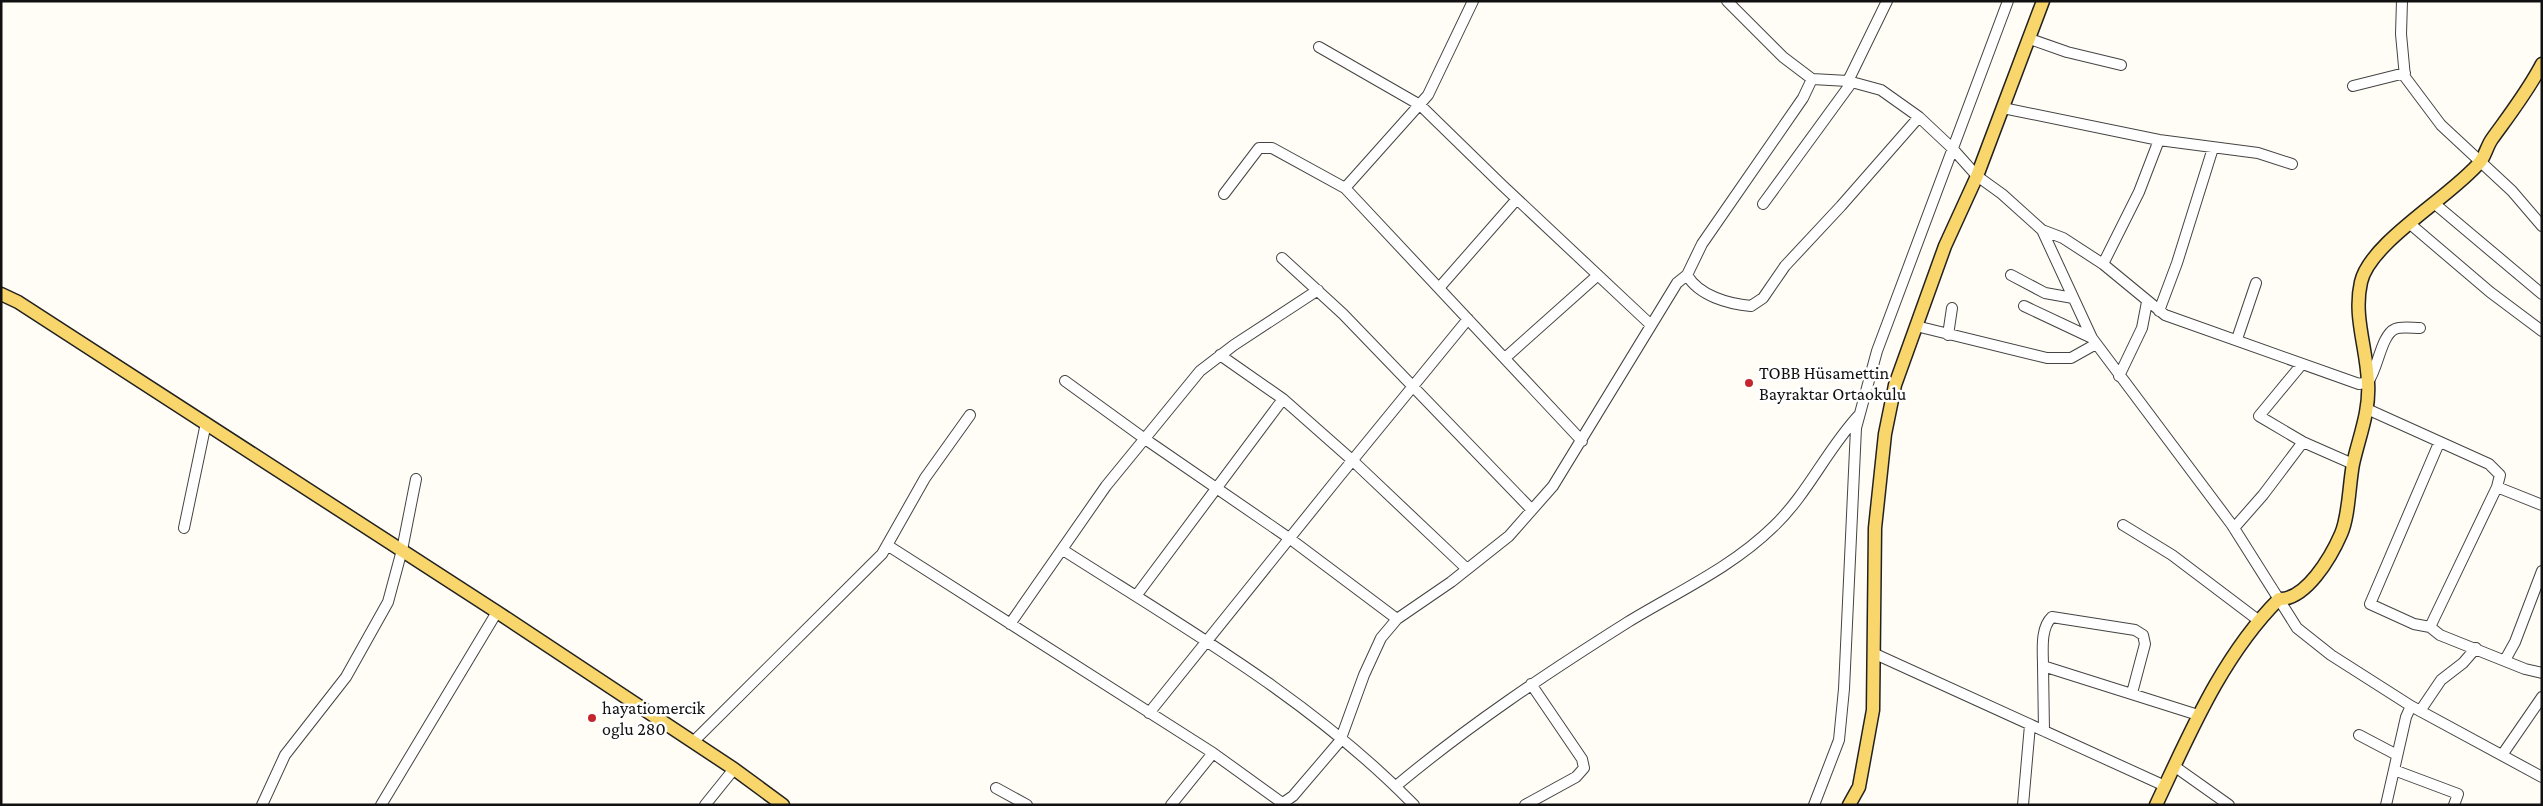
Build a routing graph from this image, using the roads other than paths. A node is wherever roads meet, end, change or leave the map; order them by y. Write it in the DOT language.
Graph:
graph roads {
  1 [pos="1473,1"];
  2 [pos="1726,1"];
  3 [pos="1887,1"];
  4 [pos="2008,1"];
  5 [pos="2043,1"];
  6 [pos="2402,1"];
  7 [pos="2030,39"];
  8 [pos="1319,47"];
  9 [pos="2542,64"];
  10 [pos="2121,65"];
  11 [pos="2405,73"];
  12 [pos="1812,79"];
  13 [pos="1850,82"];
  14 [pos="2353,86"];
  15 [pos="1420,105"];
  16 [pos="2004,108"];
  17 [pos="1919,117"];
  18 [pos="2158,140"];
  19 [pos="1952,148"];
  20 [pos="2213,148"];
  21 [pos="2480,162"];
  22 [pos="2292,164"];
  23 [pos="1977,176"];
  24 [pos="1345,188"];
  25 [pos="1224,194"];
  26 [pos="1517,199"];
  27 [pos="1763,204"];
  28 [pos="2435,204"];
  29 [pos="2409,223"];
  30 [pos="2542,226"];
  31 [pos="2042,230"];
  32 [pos="1282,258"];
  33 [pos="2103,264"];
  34 [pos="1598,275"];
  35 [pos="1687,275"];
  36 [pos="2011,275"];
  37 [pos="2256,283"];
  38 [pos="1439,288"];
  39 [pos="1318,290"];
  40 [pos="1,294"];
  41 [pos="2542,294"];
  42 [pos="2073,298"];
  43 [pos="2148,302"];
  44 [pos="2024,306"];
  45 [pos="1952,308"];
  46 [pos="2159,311"];
  47 [pos="1468,319"];
  48 [pos="1651,325"];
  49 [pos="1916,326"];
  50 [pos="2420,328"];
  51 [pos="2542,331"];
  52 [pos="1948,335"];
  53 [pos="2237,339"];
  54 [pos="2094,341"];
  55 [pos="1220,355"];
  56 [pos="1505,358"];
  57 [pos="2302,364"];
  58 [pos="2119,376"];
  59 [pos="1066,381"];
  60 [pos="2368,382"];
  61 [pos="1413,386"];
  62 [pos="1283,399"];
  63 [pos="2368,409"];
  64 [pos="1860,414"];
  65 [pos="970,415"];
  66 [pos="206,423"];
  67 [pos="1144,439"];
  68 [pos="1582,441"];
  69 [pos="2302,442"];
  70 [pos="2439,443"];
  71 [pos="1352,460"];
  72 [pos="2353,464"];
  73 [pos="416,479"];
  74 [pos="1215,487"];
  75 [pos="2497,487"];
  76 [pos="2542,505"];
  77 [pos="1532,510"];
  78 [pos="2123,525"];
  79 [pos="184,528"];
  80 [pos="2234,528"];
  81 [pos="1289,538"];
  82 [pos="887,546"];
  83 [pos="402,550"];
  84 [pos="1063,550"];
  85 [pos="1467,570"];
  86 [pos="2542,571"];
  87 [pos="1136,596"];
  88 [pos="2279,599"];
  89 [pos="497,612"];
  90 [pos="1397,618"];
  91 [pos="2258,620"];
  92 [pos="1010,624"];
  93 [pos="2430,627"];
  94 [pos="1207,642"];
  95 [pos="2476,648"];
  96 [pos="1872,653"];
  97 [pos="2505,660"];
  98 [pos="2043,666"];
  99 [pos="2542,673"];
  100 [pos="1531,684"];
  101 [pos="2132,693"];
  102 [pos="2542,697"];
  103 [pos="2415,708"];
  104 [pos="1149,713"];
  105 [pos="2198,715"];
  106 [pos="2030,725"];
  107 [pos="2044,731"];
  108 [pos="2359,735"];
  109 [pos="1341,738"];
  110 [pos="693,742"];
  111 [pos="1213,753"];
  112 [pos="2397,755"];
  113 [pos="2502,755"];
  114 [pos="2174,766"];
  115 [pos="734,769"];
  116 [pos="2394,770"];
  117 [pos="2542,777"];
  118 [pos="1396,786"];
  119 [pos="2165,786"];
  120 [pos="996,788"];
  121 [pos="776,803"];
  122 [pos="1282,804"];
  123 [pos="2024,804"];
  124 [pos="262,805"];
  125 [pos="381,805"];
  126 [pos="705,805"];
  127 [pos="1027,805"];
  128 [pos="1171,805"];
  129 [pos="1414,805"];
  130 [pos="1525,805"];
  131 [pos="1814,805"];
  132 [pos="1849,805"];
  133 [pos="2156,805"];
  134 [pos="2229,805"];
  135 [pos="2386,805"];
  136 [pos="2454,805"];
  1 -- 15 [label="street"];
  2 -- 12 [label="street"];
  3 -- 13 [label="street"];
  4 -- 19 [label="street"];
  5 -- 7 [label="main road"];
  6 -- 11 [label="street"];
  7 -- 10 [label="street"];
  7 -- 16 [label="main road"];
  8 -- 15 [label="street"];
  9 -- 21 [label="main road"];
  11 -- 14 [label="street"];
  11 -- 21 [label="street"];
  12 -- 13 [label="street"];
  12 -- 35 [label="street"];
  13 -- 17 [label="street"];
  13 -- 27 [label="street"];
  15 -- 24 [label="street"];
  15 -- 26 [label="street"];
  16 -- 18 [label="street"];
  16 -- 23 [label="main road"];
  17 -- 19 [label="street"];
  17 -- 35 [label="street"];
  18 -- 20 [label="street"];
  18 -- 33 [label="street"];
  19 -- 23 [label="street"];
  19 -- 64 [label="street"];
  20 -- 22 [label="street"];
  20 -- 46 [label="street"];
  21 -- 28 [label="main road"];
  21 -- 30 [label="street"];
  23 -- 31 [label="street"];
  23 -- 49 [label="main road"];
  24 -- 25 [label="street"];
  24 -- 38 [label="street"];
  26 -- 34 [label="street"];
  26 -- 38 [label="street"];
  28 -- 29 [label="main road"];
  28 -- 41 [label="street"];
  29 -- 51 [label="street"];
  29 -- 60 [label="main road"];
  31 -- 33 [label="street"];
  31 -- 42 [label="street"];
  32 -- 39 [label="street"];
  33 -- 43 [label="street"];
  34 -- 48 [label="street"];
  34 -- 56 [label="street"];
  35 -- 48 [label="street"];
  36 -- 42 [label="street"];
  37 -- 53 [label="street"];
  38 -- 47 [label="street"];
  39 -- 55 [label="street"];
  39 -- 61 [label="street"];
  40 -- 66 [label="main road"];
  42 -- 54 [label="street"];
  43 -- 46 [label="street"];
  43 -- 58 [label="street"];
  44 -- 54 [label="street"];
  45 -- 52 [label="street"];
  46 -- 53 [label="street"];
  47 -- 56 [label="street"];
  47 -- 61 [label="street"];
  48 -- 68 [label="street"];
  49 -- 52 [label="street"];
  49 -- 96 [label="main road"];
  50 -- 60 [label="street"];
  52 -- 54 [label="street"];
  53 -- 57 [label="street"];
  54 -- 58 [label="street"];
  55 -- 62 [label="street"];
  55 -- 67 [label="street"];
  56 -- 68 [label="street"];
  57 -- 60 [label="street"];
  57 -- 69 [label="street"];
  58 -- 80 [label="street"];
  59 -- 67 [label="street"];
  60 -- 63 [label="main road"];
  61 -- 71 [label="street"];
  61 -- 77 [label="street"];
  62 -- 71 [label="street"];
  62 -- 74 [label="street"];
  63 -- 70 [label="street"];
  63 -- 72 [label="main road"];
  64 -- 100 [label="street"];
  64 -- 131 [label="street"];
  65 -- 82 [label="street"];
  66 -- 79 [label="street"];
  66 -- 83 [label="main road"];
  67 -- 74 [label="street"];
  67 -- 84 [label="street"];
  68 -- 77 [label="street"];
  69 -- 72 [label="street"];
  69 -- 80 [label="street"];
  70 -- 75 [label="street"];
  70 -- 93 [label="street"];
  71 -- 81 [label="street"];
  71 -- 85 [label="street"];
  72 -- 88 [label="main road"];
  73 -- 83 [label="street"];
  74 -- 81 [label="street"];
  74 -- 87 [label="street"];
  75 -- 76 [label="street"];
  75 -- 93 [label="street"];
  77 -- 85 [label="street"];
  78 -- 91 [label="street"];
  80 -- 88 [label="street"];
  81 -- 90 [label="street"];
  81 -- 94 [label="street"];
  82 -- 92 [label="street"];
  82 -- 110 [label="street"];
  83 -- 89 [label="main road"];
  83 -- 124 [label="street"];
  84 -- 87 [label="street"];
  84 -- 92 [label="street"];
  85 -- 90 [label="street"];
  86 -- 97 [label="street"];
  87 -- 94 [label="street"];
  88 -- 91 [label="main road"];
  88 -- 103 [label="street"];
  89 -- 110 [label="main road"];
  89 -- 125 [label="street"];
  90 -- 109 [label="street"];
  91 -- 105 [label="main road"];
  92 -- 104 [label="street"];
  93 -- 95 [label="street"];
  94 -- 104 [label="street"];
  94 -- 109 [label="street"];
  95 -- 97 [label="street"];
  95 -- 103 [label="street"];
  96 -- 106 [label="street"];
  96 -- 132 [label="main road"];
  97 -- 99 [label="street"];
  98 -- 101 [label="street"];
  98 -- 101 [label="street"];
  98 -- 107 [label="street"];
  100 -- 118 [label="street"];
  100 -- 130 [label="street"];
  101 -- 105 [label="street"];
  102 -- 113 [label="street"];
  103 -- 112 [label="street"];
  103 -- 113 [label="street"];
  104 -- 111 [label="street"];
  105 -- 114 [label="main road"];
  106 -- 107 [label="street"];
  106 -- 123 [label="street"];
  107 -- 119 [label="street"];
  108 -- 112 [label="street"];
  109 -- 118 [label="street"];
  109 -- 122 [label="street"];
  110 -- 115 [label="main road"];
  111 -- 122 [label="street"];
  111 -- 128 [label="street"];
  112 -- 116 [label="street"];
  113 -- 117 [label="street"];
  114 -- 119 [label="main road"];
  114 -- 134 [label="street"];
  115 -- 121 [label="main road"];
  115 -- 126 [label="street"];
  116 -- 135 [label="street"];
  116 -- 136 [label="street"];
  118 -- 129 [label="street"];
  119 -- 133 [label="main road"];
  120 -- 127 [label="street"];
}
